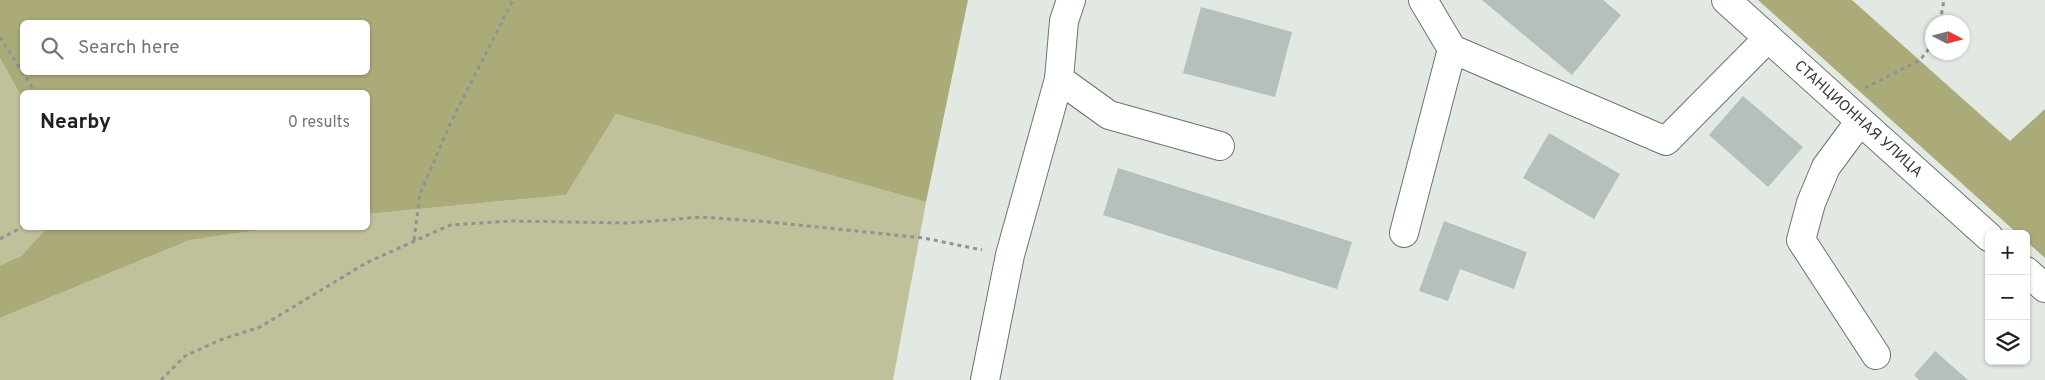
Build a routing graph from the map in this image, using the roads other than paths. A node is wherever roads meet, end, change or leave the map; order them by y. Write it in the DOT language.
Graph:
graph roads {
  1 [pos="1071,0"];
  2 [pos="1423,0"];
  3 [pos="1726,0"];
  4 [pos="1768,38"];
  5 [pos="1452,49"];
  6 [pos="1058,79"];
  7 [pos="1860,121"];
  8 [pos="1220,146"];
  9 [pos="1404,233"];
  10 [pos="1985,233"];
  11 [pos="2030,275"];
  12 [pos="2045,288"];
  13 [pos="1876,355"];
  14 [pos="985,380"];
  1 -- 6 [label="street"];
  2 -- 5 [label="street"];
  3 -- 4 [label="street, СТАНЦИОННАЯ УЛИЦА"];
  4 -- 5 [label="street"];
  4 -- 7 [label="street, СТАНЦИОННАЯ УЛИЦА"];
  5 -- 9 [label="street"];
  6 -- 8 [label="street"];
  6 -- 14 [label="street"];
  7 -- 10 [label="street, СТАНЦИОННАЯ УЛИЦА"];
  7 -- 13 [label="street"];
  11 -- 12 [label="street"];
}
